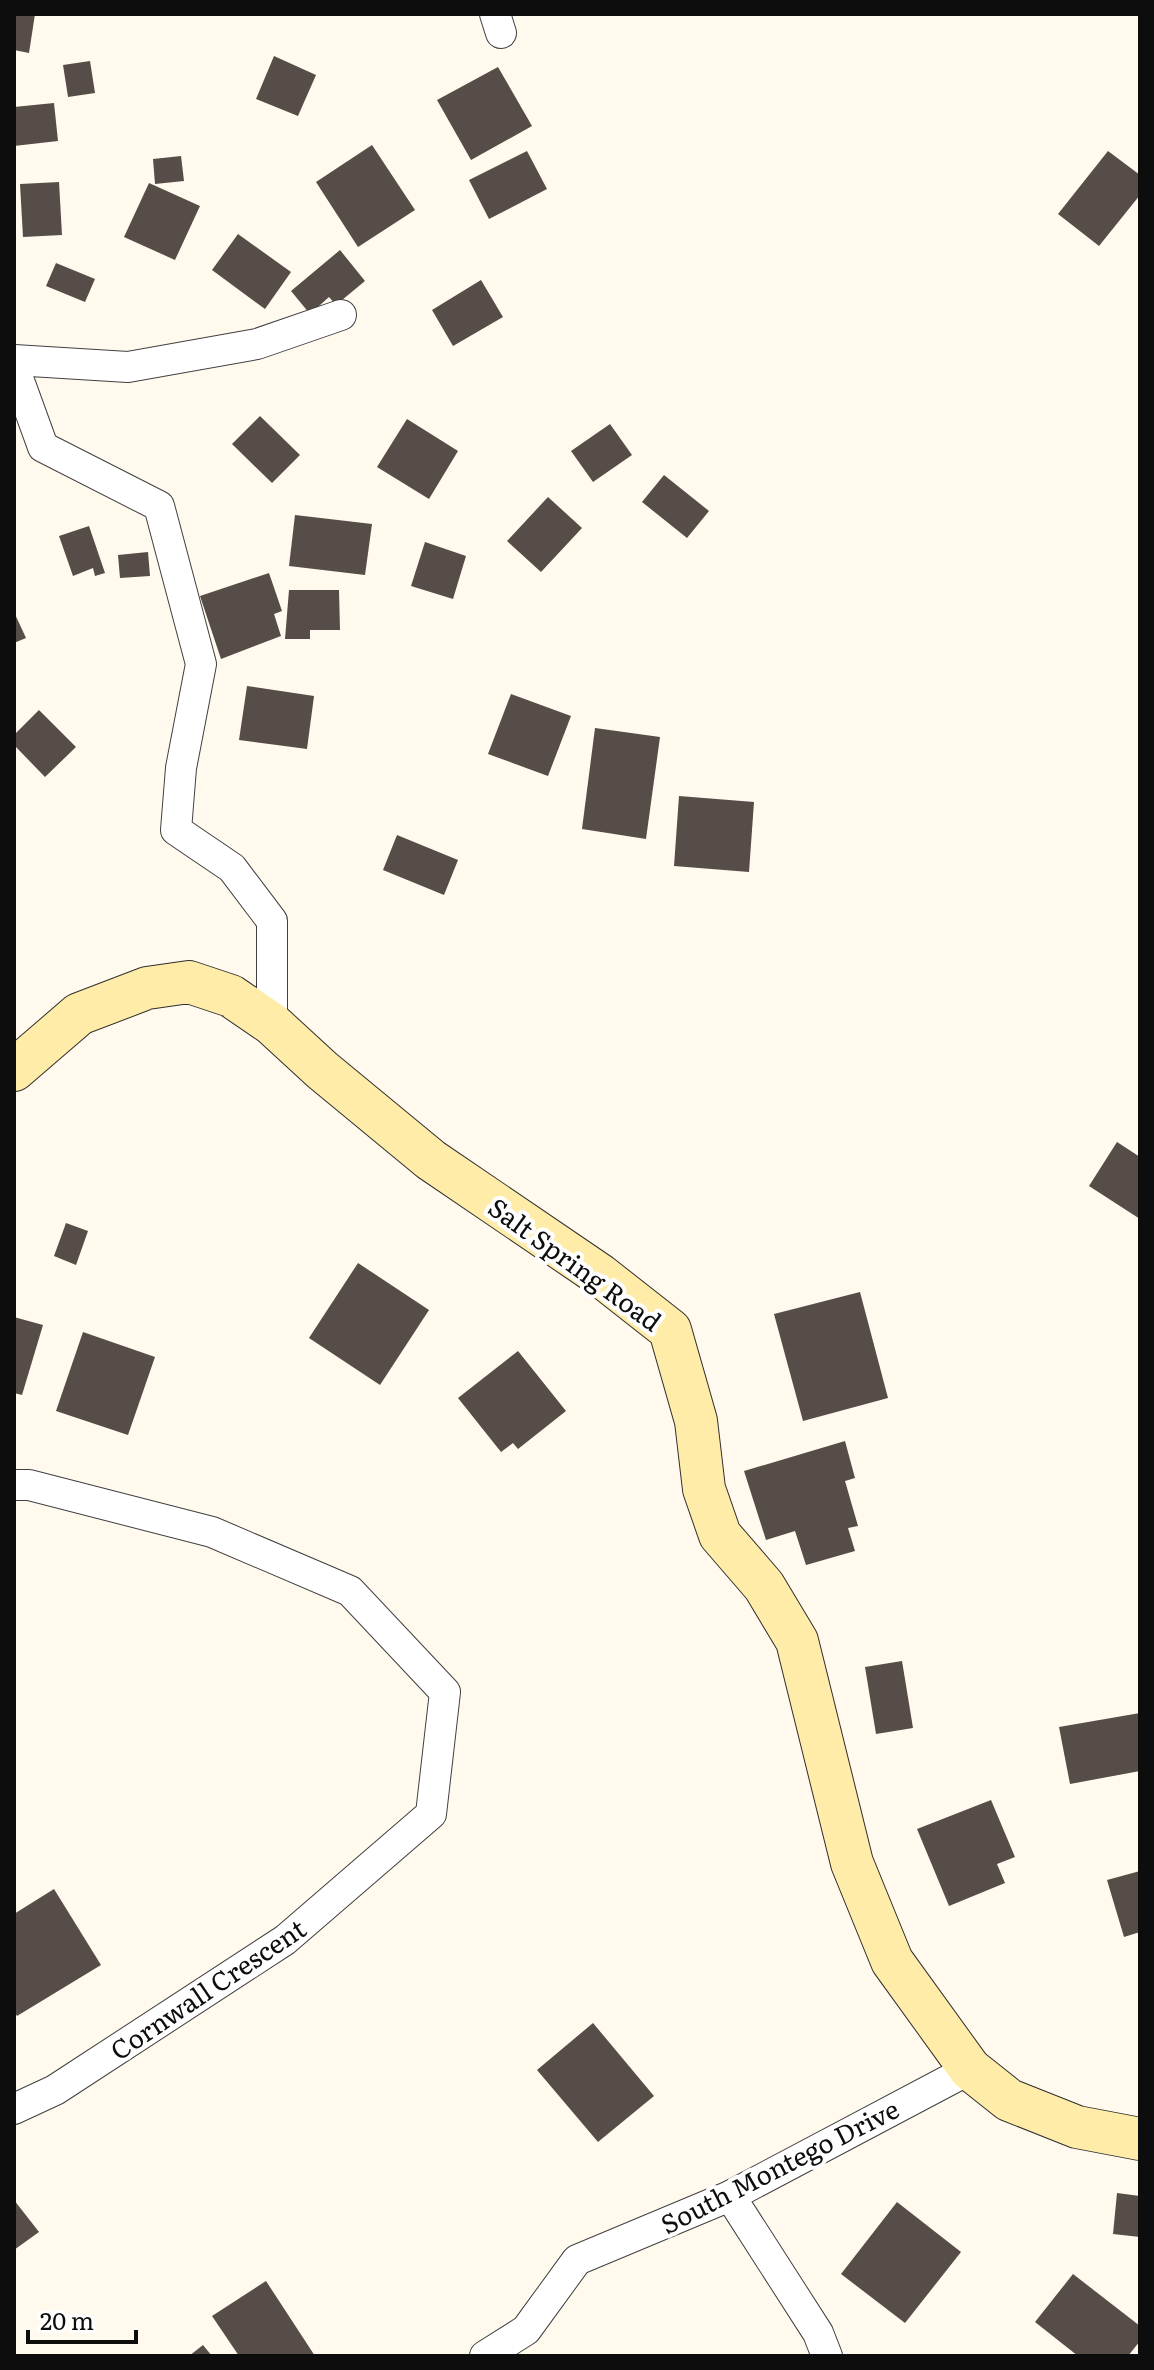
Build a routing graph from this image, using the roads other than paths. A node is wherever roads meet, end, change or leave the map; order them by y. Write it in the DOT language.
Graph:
graph roads {
  1 [pos="341,315"];
  2 [pos="14,360"];
  3 [pos="14,367"];
  4 [pos="272,1024"];
  5 [pos="14,1070"];
  6 [pos="14,1485"];
  7 [pos="970,2069"];
  8 [pos="14,2109"];
  9 [pos="1140,2139"];
  10 [pos="730,2196"];
  11 [pos="485,2356"];
  12 [pos="827,2356"];
  1 -- 2 [label="street"];
  3 -- 4 [label="street"];
  4 -- 5 [label="street, Salt Spring Road"];
  4 -- 7 [label="street, Salt Spring Road"];
  6 -- 8 [label="street, Cornwall Crescent"];
  7 -- 9 [label="street, Salt Spring Road"];
  7 -- 10 [label="street, South Montego Drive"];
  10 -- 11 [label="street, South Montego Drive"];
  10 -- 12 [label="street"];
}
